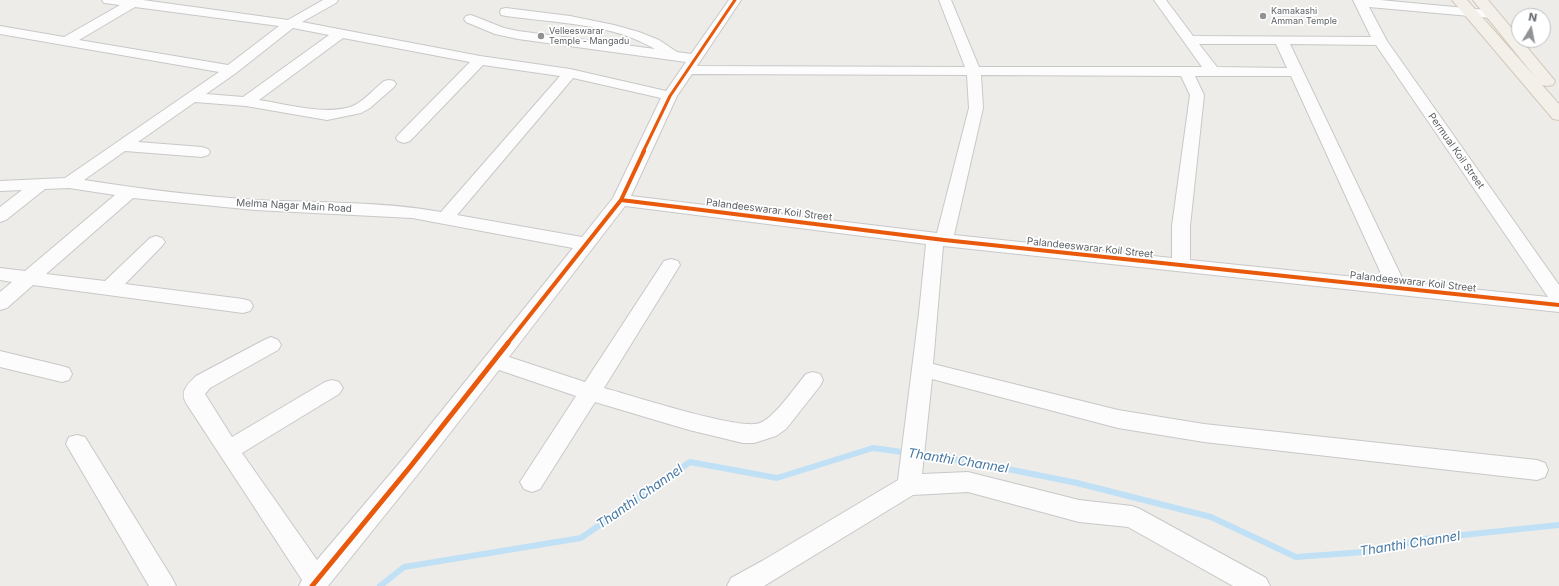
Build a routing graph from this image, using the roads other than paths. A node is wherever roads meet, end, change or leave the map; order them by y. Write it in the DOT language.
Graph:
graph roads {
  1 [pos="108,0"];
  2 [pos="332,0"];
  3 [pos="735,0"];
  4 [pos="945,0"];
  5 [pos="1160,0"];
  6 [pos="1480,0"];
  7 [pos="1360,1"];
  8 [pos="136,2"];
  9 [pos="1463,5"];
  10 [pos="506,12"];
  11 [pos="1492,14"];
  12 [pos="472,19"];
  13 [pos="290,24"];
  14 [pos="0,30"];
  15 [pos="340,34"];
  16 [pos="1190,40"];
  17 [pos="1281,40"];
  18 [pos="67,41"];
  19 [pos="1380,41"];
  20 [pos="675,56"];
  21 [pos="480,60"];
  22 [pos="693,64"];
  23 [pos="231,70"];
  24 [pos="974,71"];
  25 [pos="1186,71"];
  26 [pos="1212,71"];
  27 [pos="1295,72"];
  28 [pos="570,73"];
  29 [pos="389,84"];
  30 [pos="1559,95"];
  31 [pos="670,96"];
  32 [pos="191,98"];
  33 [pos="246,102"];
  34 [pos="1559,115"];
  35 [pos="404,138"];
  36 [pos="122,146"];
  37 [pos="202,152"];
  38 [pos="69,183"];
  39 [pos="40,184"];
  40 [pos="0,186"];
  41 [pos="129,192"];
  42 [pos="621,200"];
  43 [pos="0,216"];
  44 [pos="445,218"];
  45 [pos="939,240"];
  46 [pos="156,242"];
  47 [pos="586,244"];
  48 [pos="671,265"];
  49 [pos="1181,265"];
  50 [pos="0,274"];
  51 [pos="30,278"];
  52 [pos="109,288"];
  53 [pos="1397,288"];
  54 [pos="1559,299"];
  55 [pos="0,303"];
  56 [pos="1559,305"];
  57 [pos="243,306"];
  58 [pos="271,345"];
  59 [pos="0,359"];
  60 [pos="494,360"];
  61 [pos="922,369"];
  62 [pos="62,374"];
  63 [pos="813,380"];
  64 [pos="332,388"];
  65 [pos="590,392"];
  66 [pos="77,444"];
  67 [pos="228,450"];
  68 [pos="1537,470"];
  69 [pos="532,482"];
  70 [pos="909,486"];
  71 [pos="314,583"];
  72 [pos="163,586"];
  73 [pos="740,586"];
  74 [pos="1257,586"];
  1 -- 8 [label="street"];
  2 -- 13 [label="street"];
  3 -- 22 [label="street"];
  4 -- 24 [label="street"];
  5 -- 16 [label="street"];
  6 -- 11 [label="main road"];
  7 -- 9 [label="street"];
  7 -- 19 [label="street, Permual Koil Street"];
  8 -- 13 [label="street"];
  8 -- 18 [label="street"];
  9 -- 11 [label="street"];
  9 -- 34 [label="main road"];
  10 -- 20 [label="street"];
  11 -- 30 [label="main road"];
  12 -- 20 [label="street"];
  13 -- 15 [label="street"];
  13 -- 23 [label="street"];
  14 -- 18 [label="street"];
  15 -- 21 [label="street"];
  15 -- 33 [label="street"];
  16 -- 17 [label="street"];
  16 -- 26 [label="street"];
  17 -- 19 [label="street"];
  17 -- 27 [label="street"];
  18 -- 23 [label="street"];
  19 -- 54 [label="street, Permual Koil Street"];
  20 -- 22 [label="street"];
  21 -- 28 [label="street"];
  21 -- 35 [label="street"];
  22 -- 24 [label="street"];
  22 -- 31 [label="street"];
  23 -- 32 [label="street"];
  24 -- 25 [label="street"];
  24 -- 45 [label="street"];
  25 -- 26 [label="street"];
  25 -- 49 [label="street"];
  26 -- 27 [label="street"];
  27 -- 53 [label="street"];
  28 -- 31 [label="street"];
  28 -- 44 [label="street"];
  29 -- 33 [label="street"];
  31 -- 42 [label="street"];
  32 -- 33 [label="street"];
  32 -- 36 [label="street"];
  36 -- 37 [label="street"];
  36 -- 38 [label="street"];
  38 -- 39 [label="street, Melma Nagar Main Road"];
  38 -- 41 [label="street, Melma Nagar Main Road"];
  39 -- 40 [label="street, Melma Nagar Main Road"];
  39 -- 43 [label="street"];
  41 -- 44 [label="street, Melma Nagar Main Road"];
  41 -- 51 [label="street"];
  42 -- 45 [label="street, Palandeeswarar Koil Street"];
  42 -- 47 [label="street"];
  44 -- 47 [label="street, Melma Nagar Main Road"];
  45 -- 49 [label="street, Palandeeswarar Koil Street"];
  45 -- 61 [label="street"];
  46 -- 52 [label="street"];
  47 -- 60 [label="street"];
  48 -- 65 [label="street"];
  49 -- 53 [label="street, Palandeeswarar Koil Street"];
  50 -- 51 [label="street"];
  51 -- 52 [label="street"];
  51 -- 55 [label="street"];
  52 -- 57 [label="street"];
  53 -- 56 [label="street, Palandeeswarar Koil Street"];
  58 -- 67 [label="street"];
  59 -- 62 [label="street"];
  60 -- 65 [label="street"];
  60 -- 71 [label="street"];
  61 -- 68 [label="street"];
  61 -- 70 [label="street"];
  63 -- 65 [label="street"];
  64 -- 67 [label="street"];
  65 -- 69 [label="street"];
  66 -- 72 [label="street"];
  67 -- 71 [label="street"];
  70 -- 73 [label="street"];
  70 -- 74 [label="street"];
}
